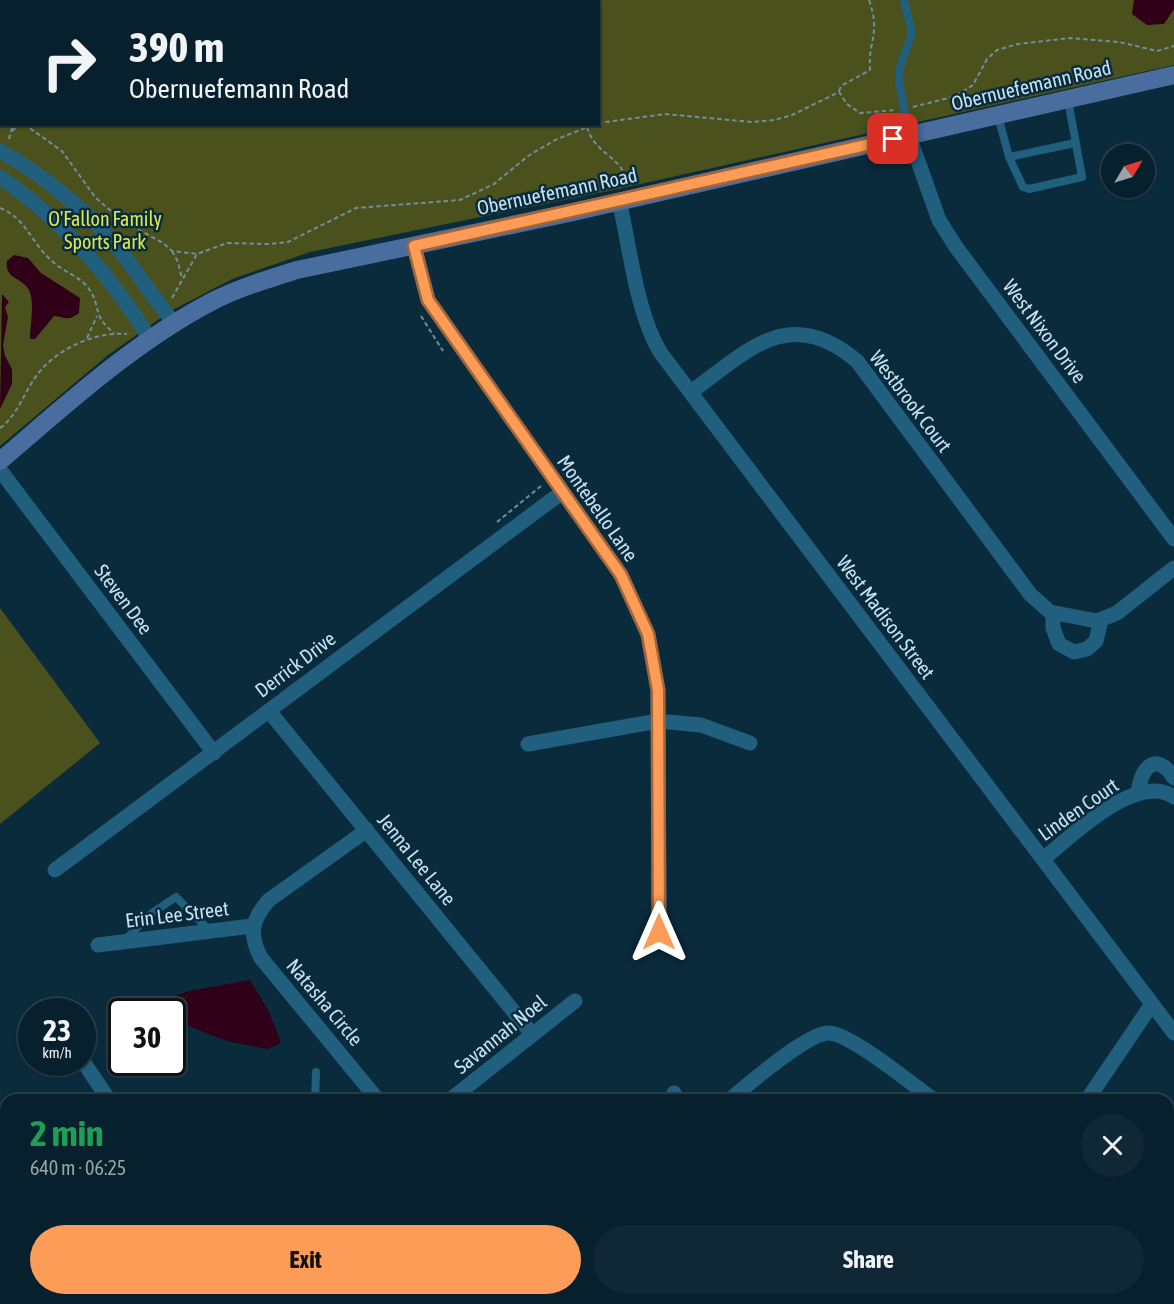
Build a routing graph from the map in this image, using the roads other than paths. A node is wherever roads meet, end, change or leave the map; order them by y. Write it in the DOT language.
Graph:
graph roads {
  1 [pos="904,0"];
  2 [pos="1174,75"];
  3 [pos="1068,98"];
  4 [pos="998,116"];
  5 [pos="909,136"];
  6 [pos="1076,143"];
  7 [pos="0,151"];
  8 [pos="1009,157"];
  9 [pos="0,177"];
  10 [pos="624,193"];
  11 [pos="414,246"];
  12 [pos="174,323"];
  13 [pos="150,339"];
  14 [pos="691,392"];
  15 [pos="0,461"];
  16 [pos="0,470"];
  17 [pos="561,493"];
  18 [pos="1174,539"];
  19 [pos="1174,568"];
  20 [pos="1053,613"];
  21 [pos="1101,620"];
  22 [pos="269,711"];
  23 [pos="658,721"];
  24 [pos="750,743"];
  25 [pos="528,744"];
  26 [pos="214,753"];
  27 [pos="1174,778"];
  28 [pos="1138,794"];
  29 [pos="1174,797"];
  30 [pos="367,830"];
  31 [pos="1043,859"];
  32 [pos="55,870"];
  33 [pos="252,926"];
  34 [pos="210,931"];
  35 [pos="659,932"];
  36 [pos="123,942"];
  37 [pos="98,945"];
  38 [pos="575,1001"];
  39 [pos="1152,1004"];
  40 [pos="1174,1033"];
  41 [pos="532,1034"];
  42 [pos="315,1072"];
  43 [pos="93,1076"];
  44 [pos="105,1094"];
  45 [pos="315,1094"];
  46 [pos="373,1094"];
  47 [pos="457,1094"];
  48 [pos="737,1094"];
  49 [pos="926,1094"];
  50 [pos="1091,1094"];
  1 -- 5 [label="lane"];
  2 -- 3 [label="street, Obernuefemann Road"];
  3 -- 4 [label="street, Obernuefemann Road"];
  3 -- 6 [label="lane"];
  4 -- 5 [label="street, Obernuefemann Road"];
  4 -- 8 [label="lane"];
  5 -- 10 [label="street, Obernuefemann Road"];
  5 -- 18 [label="street, West Nixon Drive"];
  6 -- 8 [label="lane"];
  6 -- 8 [label="lane"];
  7 -- 12 [label="street"];
  9 -- 13 [label="street"];
  10 -- 11 [label="street, Obernuefemann Road"];
  10 -- 14 [label="street, West Madison Street"];
  11 -- 12 [label="street, Obernuefemann Road"];
  11 -- 17 [label="street, Montebello Lane"];
  12 -- 13 [label="street, Obernuefemann Road"];
  13 -- 15 [label="street, Obernuefemann Road"];
  14 -- 20 [label="street, Westbrook Court"];
  14 -- 31 [label="street, West Madison Street"];
  16 -- 26 [label="street, Steven Dee"];
  17 -- 22 [label="street, Derrick Drive"];
  17 -- 23 [label="street, Montebello Lane"];
  19 -- 21 [label="street"];
  20 -- 21 [label="street"];
  20 -- 21 [label="street"];
  22 -- 26 [label="street, Derrick Drive"];
  22 -- 30 [label="street, Jenna Lee Lane"];
  23 -- 24 [label="street"];
  23 -- 25 [label="street"];
  23 -- 35 [label="street, Montebello Lane"];
  26 -- 32 [label="street, Derrick Drive"];
  27 -- 28 [label="street, Linden Court"];
  28 -- 29 [label="street, Linden Court"];
  28 -- 31 [label="street, Linden Court"];
  30 -- 33 [label="street, Erin Lee Street"];
  30 -- 41 [label="street, Jenna Lee Lane"];
  31 -- 39 [label="street, West Madison Street"];
  33 -- 34 [label="street, Erin Lee Street"];
  33 -- 46 [label="street, Natasha Circle"];
  34 -- 36 [label="street, Erin Lee Street"];
  34 -- 36 [label="lane"];
  36 -- 37 [label="street, Erin Lee Street"];
  38 -- 41 [label="street, Savannah Noel"];
  39 -- 40 [label="street, West Madison Street"];
  39 -- 50 [label="street"];
  41 -- 47 [label="street, Savannah Noel"];
  42 -- 45 [label="lane"];
  43 -- 44 [label="street"];
  48 -- 49 [label="street"];
}
